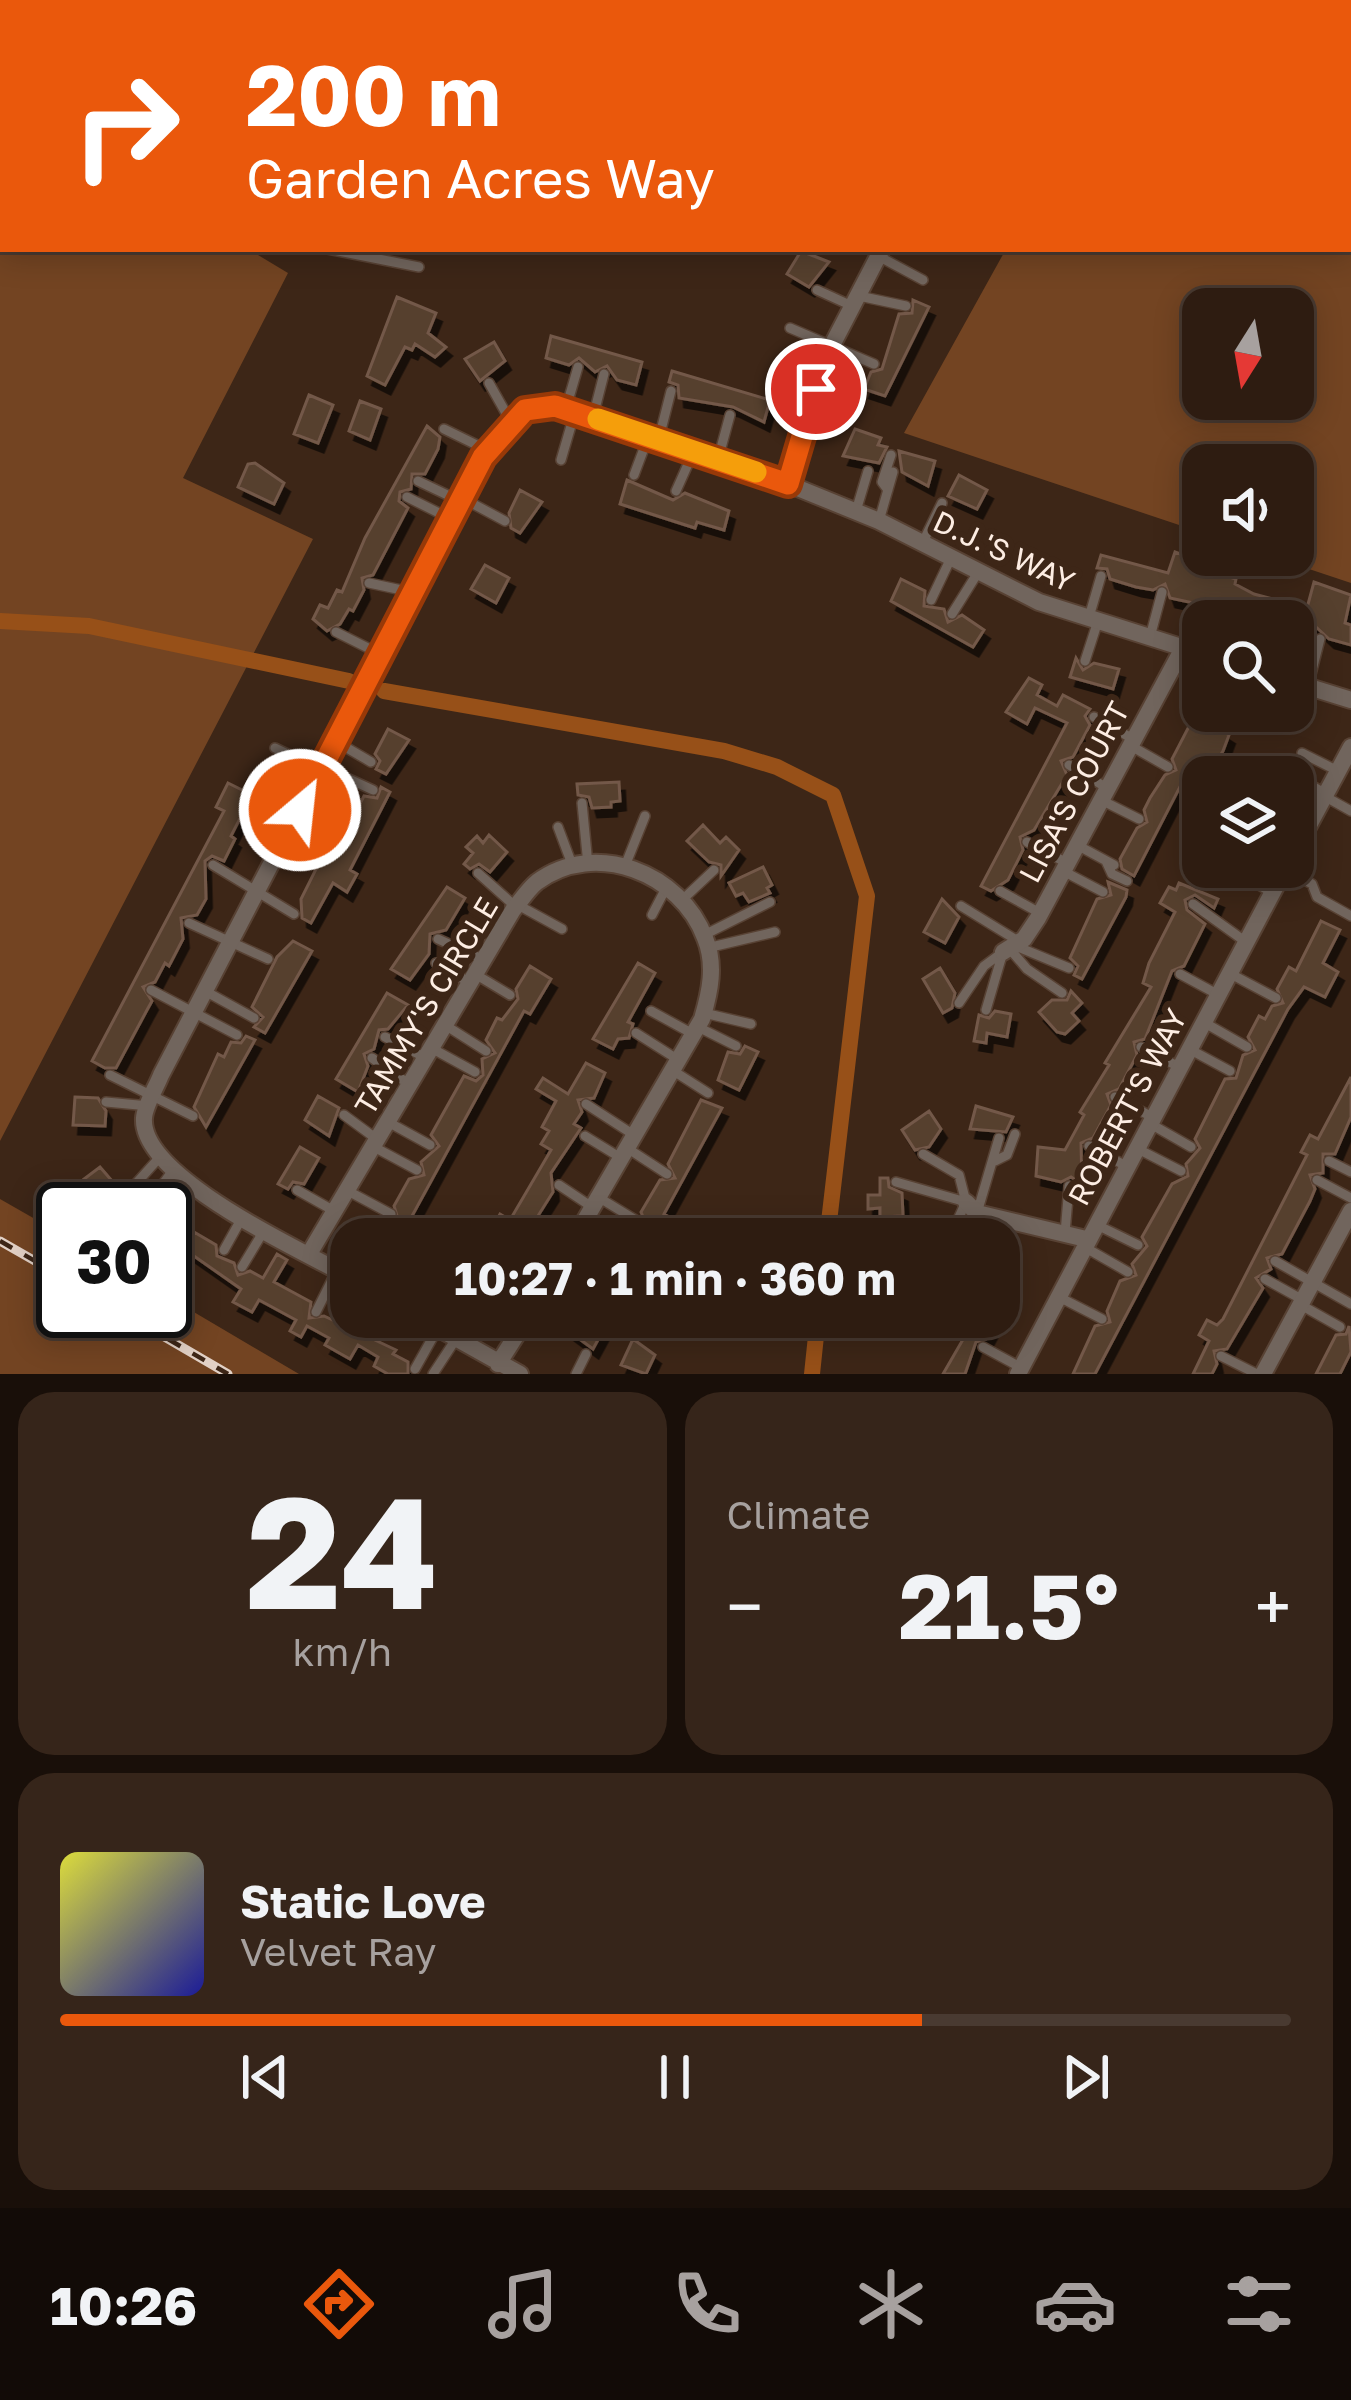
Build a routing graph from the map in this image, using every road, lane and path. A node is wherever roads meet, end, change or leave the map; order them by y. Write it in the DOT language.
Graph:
graph roads {
  1 [pos="343,252"];
  2 [pos="880,253"];
  3 [pos="418,267"];
  4 [pos="922,280"];
  5 [pos="817,290"];
  6 [pos="855,301"];
  7 [pos="906,306"];
  8 [pos="790,328"];
  9 [pos="832,345"];
  10 [pos="874,364"];
  11 [pos="578,367"];
  12 [pos="604,374"];
  13 [pos="488,383"];
  14 [pos="671,391"];
  15 [pos="578,413"];
  16 [pos="730,415"];
  17 [pos="511,422"];
  18 [pos="443,429"];
  19 [pos="654,436"];
  20 [pos="694,450"];
  21 [pos="488,451"];
  22 [pos="891,455"];
  23 [pos="718,459"];
  24 [pos="561,460"];
  25 [pos="868,471"];
  26 [pos="893,472"];
  27 [pos="634,475"];
  28 [pos="418,481"];
  29 [pos="788,484"];
  30 [pos="888,490"];
  31 [pos="676,491"];
  32 [pos="407,497"];
  33 [pos="461,499"];
  34 [pos="942,503"];
  35 [pos="856,511"];
  36 [pos="451,519"];
  37 [pos="505,521"];
  38 [pos="879,521"];
  39 [pos="922,543"];
  40 [pos="952,558"];
  41 [pos="976,574"];
  42 [pos="1101,576"];
  43 [pos="369,583"];
  44 [pos="413,592"];
  45 [pos="1162,592"];
  46 [pos="931,600"];
  47 [pos="952,614"];
  48 [pos="1093,620"];
  49 [pos="336,632"];
  50 [pos="1150,638"];
  51 [pos="1320,639"];
  52 [pos="1182,648"];
  53 [pos="1182,650"];
  54 [pos="1314,653"];
  55 [pos="380,654"];
  56 [pos="1085,661"];
  57 [pos="1314,689"];
  58 [pos="1351,700"];
  59 [pos="1094,717"];
  60 [pos="335,741"];
  61 [pos="1131,742"];
  62 [pos="1351,747"];
  63 [pos="275,748"];
  64 [pos="1302,753"];
  65 [pos="371,762"];
  66 [pos="1069,765"];
  67 [pos="1168,767"];
  68 [pos="321,768"];
  69 [pos="1338,771"];
  70 [pos="1314,788"];
  71 [pos="373,790"];
  72 [pos="1104,794"];
  73 [pos="1325,795"];
  74 [pos="582,803"];
  75 [pos="300,810"];
  76 [pos="1351,811"];
  77 [pos="1314,814"];
  78 [pos="645,816"];
  79 [pos="1139,819"];
  80 [pos="336,827"];
  81 [pos="558,827"];
  82 [pos="1027,842"];
  83 [pos="1077,845"];
  84 [pos="213,866"];
  85 [pos="580,866"];
  86 [pos="625,866"];
  87 [pos="1065,867"];
  88 [pos="714,870"];
  89 [pos="478,873"];
  90 [pos="1126,881"];
  91 [pos="666,888"];
  92 [pos="1264,888"];
  93 [pos="1275,888"];
  94 [pos="1314,888"];
  95 [pos="258,890"];
  96 [pos="1000,891"];
  97 [pos="1103,892"];
  98 [pos="1273,893"];
  99 [pos="681,902"];
  100 [pos="770,902"];
  101 [pos="1193,904"];
  102 [pos="517,906"];
  103 [pos="961,906"];
  104 [pos="1040,913"];
  105 [pos="294,914"];
  106 [pos="652,915"];
  107 [pos="1351,916"];
  108 [pos="189,923"];
  109 [pos="562,929"];
  110 [pos="775,932"];
  111 [pos="438,939"];
  112 [pos="231,941"];
  113 [pos="705,941"];
  114 [pos="1246,942"];
  115 [pos="1011,947"];
  116 [pos="268,959"];
  117 [pos="436,963"];
  118 [pos="1069,968"];
  119 [pos="476,972"];
  120 [pos="1229,973"];
  121 [pos="1180,974"];
  122 [pos="151,990"];
  123 [pos="205,991"];
  124 [pos="1062,994"];
  125 [pos="1218,994"];
  126 [pos="510,995"];
  127 [pos="1276,998"];
  128 [pos="959,1003"];
  129 [pos="986,1010"];
  130 [pos="651,1011"];
  131 [pos="192,1016"];
  132 [pos="254,1018"];
  133 [pos="1203,1022"];
  134 [pos="751,1024"];
  135 [pos="445,1025"];
  136 [pos="698,1025"];
  137 [pos="636,1034"];
  138 [pos="237,1035"];
  139 [pos="385,1037"];
  140 [pos="736,1046"];
  141 [pos="1142,1047"];
  142 [pos="1247,1047"];
  143 [pos="1189,1049"];
  144 [pos="486,1051"];
  145 [pos="429,1053"];
  146 [pos="372,1058"];
  147 [pos="675,1065"];
  148 [pos="1179,1067"];
  149 [pos="1230,1071"];
  150 [pos="475,1072"];
  151 [pos="110,1075"];
  152 [pos="410,1084"];
  153 [pos="708,1093"];
  154 [pos="1115,1096"];
  155 [pos="151,1100"];
  156 [pos="106,1102"];
  157 [pos="586,1105"];
  158 [pos="344,1115"];
  159 [pos="193,1116"];
  160 [pos="1151,1120"];
  161 [pos="388,1122"];
  162 [pos="1016,1134"];
  163 [pos="585,1136"];
  164 [pos="999,1138"];
  165 [pos="376,1143"];
  166 [pos="430,1145"];
  167 [pos="1089,1146"];
  168 [pos="628,1147"];
  169 [pos="1191,1147"];
  170 [pos="1136,1148"];
  171 [pos="923,1154"];
  172 [pos="994,1161"];
  173 [pos="1329,1161"];
  174 [pos="165,1165"];
  175 [pos="1126,1166"];
  176 [pos="417,1170"];
  177 [pos="1181,1171"];
  178 [pos="1351,1172"];
  179 [pos="667,1174"];
  180 [pos="1317,1180"];
  181 [pos="143,1182"];
  182 [pos="157,1182"];
  183 [pos="896,1182"];
  184 [pos="559,1184"];
  185 [pos="1069,1186"];
  186 [pos="297,1190"];
  187 [pos="348,1191"];
  188 [pos="1351,1198"];
  189 [pos="592,1208"];
  190 [pos="977,1210"];
  191 [pos="1351,1211"];
  192 [pos="336,1212"];
  193 [pos="391,1214"];
  194 [pos="243,1216"];
  195 [pos="586,1218"];
  196 [pos="601,1218"];
  197 [pos="626,1218"];
  198 [pos="969,1218"];
  199 [pos="979,1218"];
  200 [pos="265,1229"];
  201 [pos="1065,1233"];
  202 [pos="1088,1236"];
  203 [pos="1138,1245"];
  204 [pos="224,1250"];
  205 [pos="309,1254"];
  206 [pos="1275,1261"];
  207 [pos="330,1266"];
  208 [pos="242,1267"];
  209 [pos="1128,1272"];
  210 [pos="1265,1279"];
  211 [pos="330,1293"];
  212 [pos="1058,1296"];
  213 [pos="1305,1296"];
  214 [pos="1351,1304"];
  215 [pos="316,1312"];
  216 [pos="1102,1319"];
  217 [pos="1340,1327"];
  218 [pos="432,1338"];
  219 [pos="515,1338"];
  220 [pos="456,1339"];
  221 [pos="983,1347"];
  222 [pos="586,1354"];
  223 [pos="1221,1356"];
  224 [pos="498,1364"];
  225 [pos="415,1369"];
  226 [pos="1019,1372"];
  227 [pos="434,1374"];
  228 [pos="520,1374"];
  229 [pos="576,1374"];
  230 [pos="1260,1374"];
  1 -- 3 [label="lane"];
  2 -- 4 [label="lane"];
  2 -- 6 [label="street"];
  5 -- 6 [label="lane"];
  6 -- 7 [label="lane"];
  6 -- 9 [label="street"];
  8 -- 9 [label="lane"];
  9 -- 10 [label="lane"];
  9 -- 29 [label="street"];
  11 -- 15 [label="lane"];
  12 -- 15 [label="lane"];
  13 -- 17 [label="lane"];
  14 -- 19 [label="lane"];
  15 -- 17 [label="street"];
  15 -- 19 [label="street, D.J.'S WAY"];
  15 -- 24 [label="lane"];
  16 -- 23 [label="lane"];
  17 -- 21 [label="street"];
  18 -- 21 [label="lane"];
  19 -- 20 [label="street, D.J.'S WAY"];
  19 -- 27 [label="lane"];
  20 -- 23 [label="street, D.J.'S WAY"];
  20 -- 31 [label="lane"];
  21 -- 33 [label="street"];
  22 -- 30 [label="lane"];
  23 -- 29 [label="street, D.J.'S WAY"];
  25 -- 35 [label="lane"];
  26 -- 30 [label="lane"];
  28 -- 33 [label="lane"];
  29 -- 35 [label="street, D.J.'S WAY"];
  30 -- 38 [label="lane"];
  32 -- 36 [label="lane"];
  33 -- 36 [label="street"];
  33 -- 37 [label="lane"];
  34 -- 39 [label="lane"];
  35 -- 38 [label="street, D.J.'S WAY"];
  36 -- 44 [label="street"];
  38 -- 39 [label="street, D.J.'S WAY"];
  39 -- 40 [label="street, D.J.'S WAY"];
  40 -- 41 [label="street, D.J.'S WAY"];
  40 -- 46 [label="lane"];
  41 -- 47 [label="lane"];
  41 -- 48 [label="street, D.J.'S WAY"];
  42 -- 48 [label="lane"];
  43 -- 44 [label="lane"];
  44 -- 55 [label="street"];
  45 -- 50 [label="lane"];
  48 -- 50 [label="street, D.J.'S WAY"];
  48 -- 56 [label="lane"];
  49 -- 55 [label="lane"];
  50 -- 52 [label="street, D.J.'S WAY"];
  51 -- 54 [label="lane"];
  53 -- 61 [label="street, LISA'S COURT"];
  55 -- 60 [label="street"];
  57 -- 58 [label="street"];
  59 -- 61 [label="lane"];
  60 -- 65 [label="lane"];
  60 -- 68 [label="street"];
  61 -- 67 [label="lane"];
  61 -- 72 [label="street, LISA'S COURT"];
  62 -- 69 [label="street, ROBERT'S WAY"];
  63 -- 68 [label="lane"];
  64 -- 69 [label="lane"];
  66 -- 72 [label="lane"];
  68 -- 71 [label="lane"];
  68 -- 75 [label="street"];
  69 -- 73 [label="street, ROBERT'S WAY"];
  70 -- 73 [label="lane"];
  72 -- 79 [label="lane"];
  72 -- 83 [label="street, LISA'S COURT"];
  73 -- 76 [label="lane"];
  73 -- 77 [label="street, ROBERT'S WAY"];
  74 -- 85 [label="lane"];
  75 -- 80 [label="lane"];
  75 -- 95 [label="street"];
  78 -- 86 [label="lane"];
  81 -- 85 [label="lane"];
  82 -- 87 [label="lane"];
  83 -- 87 [label="street, LISA'S COURT"];
  83 -- 90 [label="lane"];
  84 -- 95 [label="lane"];
  85 -- 86 [label="street"];
  85 -- 102 [label="street, TAMMY'S CIRCLE"];
  86 -- 91 [label="street"];
  87 -- 97 [label="lane"];
  87 -- 104 [label="street, LISA'S COURT"];
  88 -- 99 [label="lane"];
  89 -- 102 [label="lane"];
  91 -- 99 [label="street"];
  91 -- 106 [label="lane"];
  92 -- 98 [label="lane"];
  93 -- 98 [label="street, ROBERT'S WAY"];
  94 -- 107 [label="lane"];
  95 -- 105 [label="lane"];
  95 -- 112 [label="street"];
  96 -- 104 [label="lane"];
  98 -- 114 [label="street, ROBERT'S WAY"];
  99 -- 113 [label="street"];
  100 -- 113 [label="lane"];
  101 -- 114 [label="lane"];
  102 -- 109 [label="lane"];
  102 -- 119 [label="street, TAMMY'S CIRCLE"];
  103 -- 115 [label="lane"];
  104 -- 115 [label="street, LISA'S COURT"];
  108 -- 112 [label="lane"];
  110 -- 113 [label="lane"];
  111 -- 119 [label="lane"];
  112 -- 116 [label="lane"];
  112 -- 123 [label="street"];
  113 -- 136 [label="street"];
  114 -- 120 [label="street, ROBERT'S WAY"];
  115 -- 118 [label="lane"];
  115 -- 124 [label="lane"];
  115 -- 128 [label="lane"];
  115 -- 129 [label="lane"];
  117 -- 119 [label="lane"];
  119 -- 126 [label="lane"];
  119 -- 135 [label="street, TAMMY'S CIRCLE"];
  120 -- 125 [label="street, ROBERT'S WAY"];
  120 -- 127 [label="lane"];
  121 -- 125 [label="lane"];
  122 -- 131 [label="lane"];
  123 -- 131 [label="street"];
  123 -- 132 [label="lane"];
  125 -- 133 [label="street, ROBERT'S WAY"];
  130 -- 136 [label="lane"];
  131 -- 138 [label="lane"];
  131 -- 155 [label="street"];
  133 -- 142 [label="lane"];
  133 -- 143 [label="street, ROBERT'S WAY"];
  134 -- 136 [label="lane"];
  135 -- 144 [label="lane"];
  135 -- 145 [label="street, TAMMY'S CIRCLE"];
  136 -- 140 [label="lane"];
  136 -- 147 [label="street"];
  137 -- 147 [label="lane"];
  139 -- 145 [label="lane"];
  141 -- 148 [label="lane"];
  143 -- 148 [label="street, ROBERT'S WAY"];
  143 -- 149 [label="lane"];
  145 -- 150 [label="lane"];
  145 -- 152 [label="street, TAMMY'S CIRCLE"];
  146 -- 152 [label="lane"];
  147 -- 153 [label="lane"];
  147 -- 168 [label="street"];
  148 -- 160 [label="street, ROBERT'S WAY"];
  151 -- 155 [label="lane"];
  152 -- 161 [label="street, TAMMY'S CIRCLE"];
  154 -- 160 [label="lane"];
  155 -- 156 [label="lane"];
  155 -- 159 [label="lane"];
  155 -- 174 [label="street"];
  157 -- 168 [label="lane"];
  158 -- 165 [label="lane"];
  160 -- 169 [label="lane"];
  160 -- 170 [label="street, ROBERT'S WAY"];
  161 -- 165 [label="street, TAMMY'S CIRCLE"];
  161 -- 166 [label="lane"];
  162 -- 172 [label="lane"];
  163 -- 168 [label="lane"];
  164 -- 172 [label="lane"];
  165 -- 176 [label="lane"];
  165 -- 187 [label="street, TAMMY'S CIRCLE"];
  167 -- 175 [label="lane"];
  168 -- 179 [label="lane"];
  168 -- 189 [label="street"];
  170 -- 175 [label="street, ROBERT'S WAY"];
  170 -- 177 [label="lane"];
  171 -- 190 [label="lane"];
  172 -- 190 [label="lane"];
  173 -- 178 [label="lane"];
  174 -- 181 [label="lane"];
  174 -- 182 [label="lane"];
  174 -- 194 [label="street"];
  175 -- 202 [label="street, ROBERT'S WAY"];
  180 -- 188 [label="lane"];
  183 -- 190 [label="lane"];
  184 -- 189 [label="lane"];
  185 -- 201 [label="lane"];
  186 -- 192 [label="lane"];
  187 -- 192 [label="street, TAMMY'S CIRCLE"];
  187 -- 193 [label="lane"];
  189 -- 195 [label="street"];
  189 -- 196 [label="lane"];
  189 -- 197 [label="lane"];
  190 -- 198 [label="lane"];
  190 -- 199 [label="lane"];
  190 -- 201 [label="street"];
  191 -- 213 [label="street"];
  192 -- 205 [label="street, TAMMY'S CIRCLE"];
  194 -- 200 [label="street"];
  194 -- 204 [label="lane"];
  200 -- 205 [label="street"];
  200 -- 208 [label="lane"];
  201 -- 202 [label="street"];
  202 -- 203 [label="lane"];
  202 -- 209 [label="lane"];
  202 -- 212 [label="street, ROBERT'S WAY"];
  205 -- 207 [label="street"];
  206 -- 213 [label="lane"];
  210 -- 213 [label="lane"];
  211 -- 215 [label="lane"];
  212 -- 216 [label="lane"];
  212 -- 226 [label="street, ROBERT'S WAY"];
  213 -- 214 [label="lane"];
  213 -- 217 [label="lane"];
  213 -- 230 [label="street"];
  218 -- 225 [label="lane"];
  219 -- 224 [label="street"];
  220 -- 224 [label="street"];
  220 -- 227 [label="lane"];
  221 -- 226 [label="lane"];
  222 -- 229 [label="lane"];
  223 -- 230 [label="lane"];
  224 -- 228 [label="street"];
}
